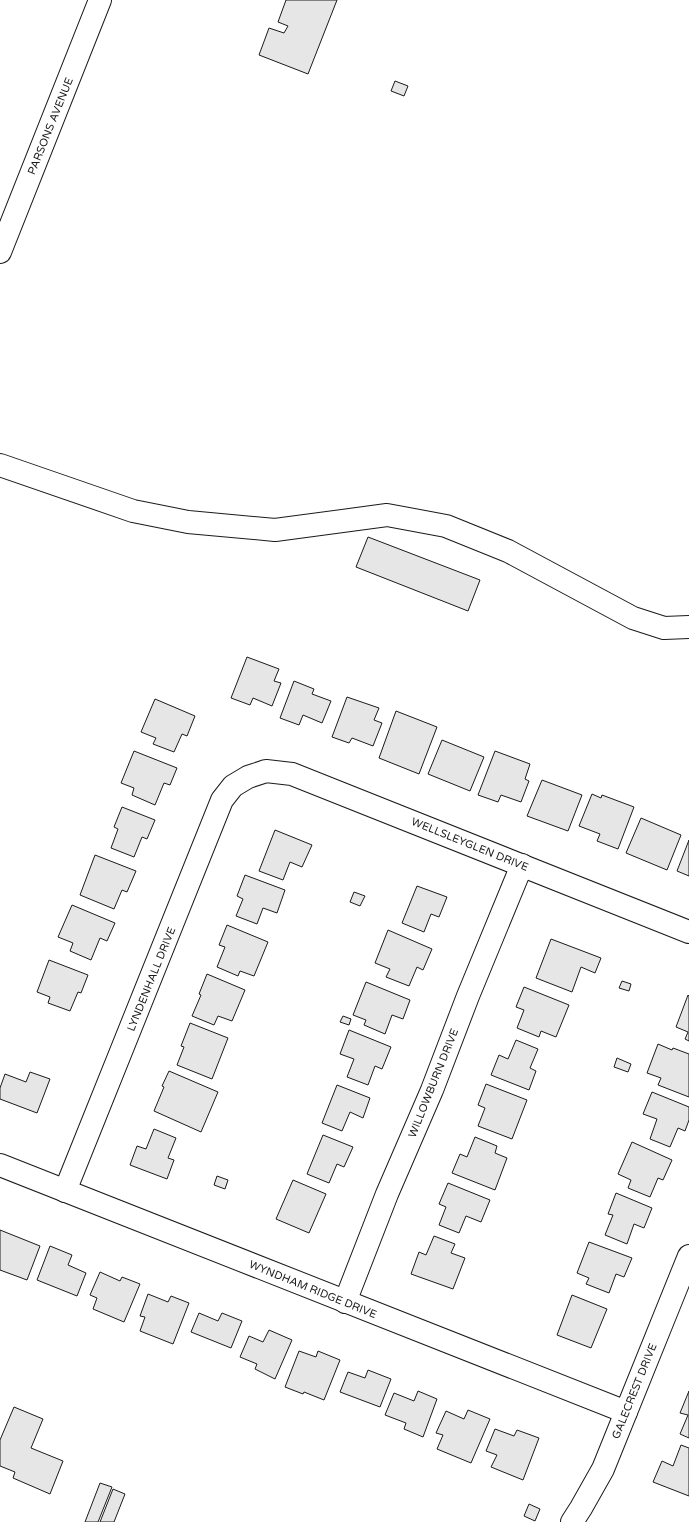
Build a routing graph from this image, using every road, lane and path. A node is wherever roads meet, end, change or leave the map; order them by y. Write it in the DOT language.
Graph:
graph roads {
  1 [pos="100,0"];
  2 [pos="0,252"];
  3 [pos="0,465"];
  4 [pos="689,627"];
  5 [pos="248,776"];
  6 [pos="522,865"];
  7 [pos="689,932"];
  8 [pos="0,1165"];
  9 [pos="65,1191"];
  10 [pos="689,1256"];
  11 [pos="345,1302"];
  12 [pos="626,1412"];
  13 [pos="572,1522"];
  1 -- 2 [label="street, PARSONS AVENUE"];
  3 -- 4 [label="street"];
  5 -- 6 [label="street, WELLSLEYGLEN DRIVE"];
  5 -- 9 [label="street, LYNDENHALL DRIVE"];
  6 -- 7 [label="street, WELLSLEYGLEN DRIVE"];
  6 -- 11 [label="street, WILLOWBURN DRIVE"];
  8 -- 9 [label="street, WYNDHAM RIDGE DRIVE"];
  9 -- 11 [label="street, WYNDHAM RIDGE DRIVE"];
  10 -- 12 [label="street, GALECREST DRIVE"];
  11 -- 12 [label="street, WYNDHAM RIDGE DRIVE"];
  12 -- 13 [label="street, GALECREST DRIVE"];
}
